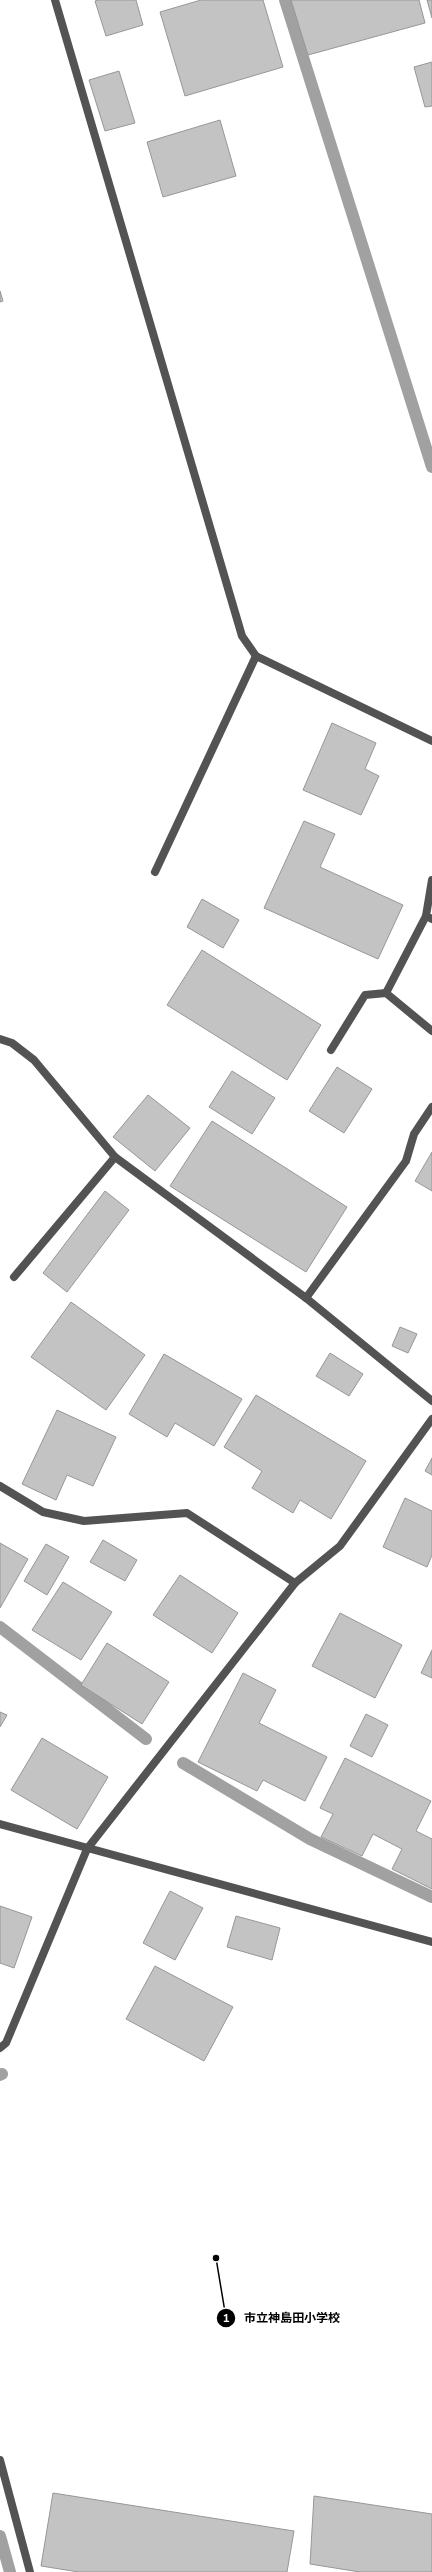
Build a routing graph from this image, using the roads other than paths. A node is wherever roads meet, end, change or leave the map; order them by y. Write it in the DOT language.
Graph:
graph roads {
  1 [pos="55,0"];
  2 [pos="256,656"];
  3 [pos="432,741"];
  4 [pos="155,872"];
  5 [pos="432,880"];
  6 [pos="429,917"];
  7 [pos="386,993"];
  8 [pos="432,1031"];
  9 [pos="0,1039"];
  10 [pos="331,1050"];
  11 [pos="432,1107"];
  12 [pos="115,1157"];
  13 [pos="14,1277"];
  14 [pos="306,1298"];
  15 [pos="432,1401"];
  16 [pos="432,1419"];
  17 [pos="0,1486"];
  18 [pos="295,1583"];
  19 [pos="0,1824"];
  20 [pos="87,1850"];
  21 [pos="432,1942"];
  22 [pos="0,2048"];
  23 [pos="0,2460"];
  24 [pos="30,2572"];
  1 -- 2 [label="street"];
  2 -- 3 [label="street"];
  2 -- 4 [label="street"];
  5 -- 6 [label="street"];
  6 -- 7 [label="street"];
  7 -- 8 [label="street"];
  7 -- 10 [label="street"];
  9 -- 12 [label="street"];
  11 -- 14 [label="street"];
  12 -- 13 [label="street"];
  12 -- 14 [label="street"];
  14 -- 15 [label="street"];
  16 -- 18 [label="street"];
  17 -- 18 [label="street"];
  18 -- 20 [label="street"];
  19 -- 20 [label="street"];
  20 -- 21 [label="street"];
  20 -- 22 [label="street"];
  23 -- 24 [label="street"];
}
